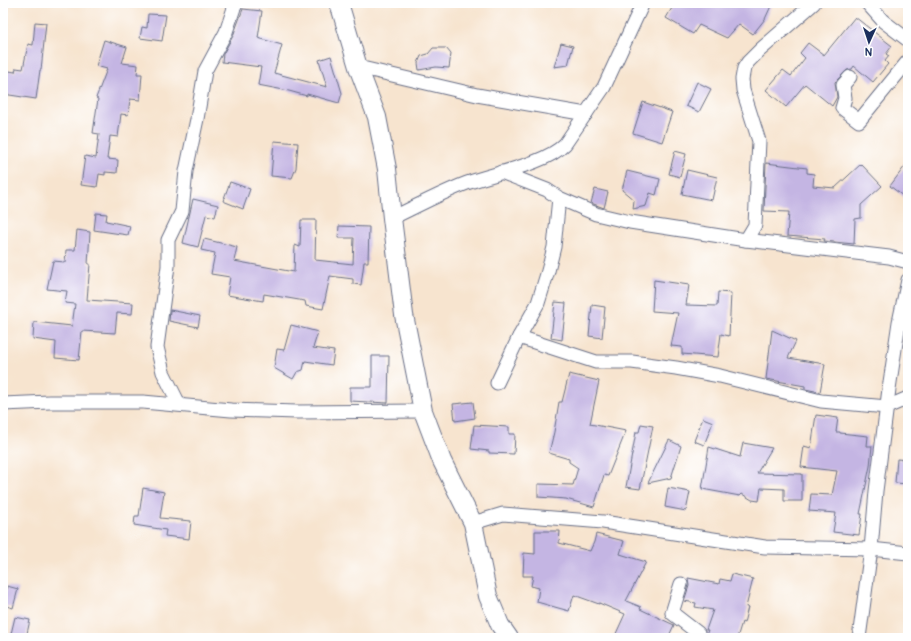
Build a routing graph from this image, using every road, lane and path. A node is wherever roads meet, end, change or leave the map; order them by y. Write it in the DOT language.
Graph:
graph roads {
  1 [pos="237,3"];
  2 [pos="339,3"];
  3 [pos="643,3"];
  4 [pos="814,3"];
  5 [pos="867,3"];
  6 [pos="908,40"];
  7 [pos="908,61"];
  8 [pos="358,67"];
  9 [pos="850,77"];
  10 [pos="586,114"];
  11 [pos="501,172"];
  12 [pos="559,198"];
  13 [pos="392,218"];
  14 [pos="746,240"];
  15 [pos="908,262"];
  16 [pos="908,280"];
  17 [pos="519,337"];
  18 [pos="498,383"];
  19 [pos="908,398"];
  20 [pos="3,404"];
  21 [pos="179,404"];
  22 [pos="887,407"];
  23 [pos="423,411"];
  24 [pos="473,523"];
  25 [pos="872,549"];
  26 [pos="908,553"];
  27 [pos="681,584"];
  28 [pos="509,638"];
  29 [pos="696,638"];
  30 [pos="859,638"];
  1 -- 21 [label="street"];
  2 -- 8 [label="street"];
  3 -- 10 [label="street"];
  4 -- 14 [label="street"];
  5 -- 6 [label="street"];
  7 -- 9 [label="street"];
  8 -- 10 [label="street"];
  8 -- 13 [label="street"];
  10 -- 11 [label="street"];
  11 -- 12 [label="street"];
  11 -- 13 [label="street"];
  12 -- 14 [label="street"];
  12 -- 17 [label="street"];
  13 -- 23 [label="street"];
  14 -- 15 [label="street"];
  16 -- 22 [label="street"];
  17 -- 18 [label="street"];
  17 -- 22 [label="street"];
  19 -- 22 [label="street"];
  20 -- 21 [label="street"];
  21 -- 23 [label="street"];
  22 -- 25 [label="street"];
  23 -- 24 [label="street"];
  24 -- 25 [label="street"];
  24 -- 28 [label="street"];
  25 -- 26 [label="street"];
  25 -- 30 [label="street"];
  27 -- 29 [label="street"];
}
